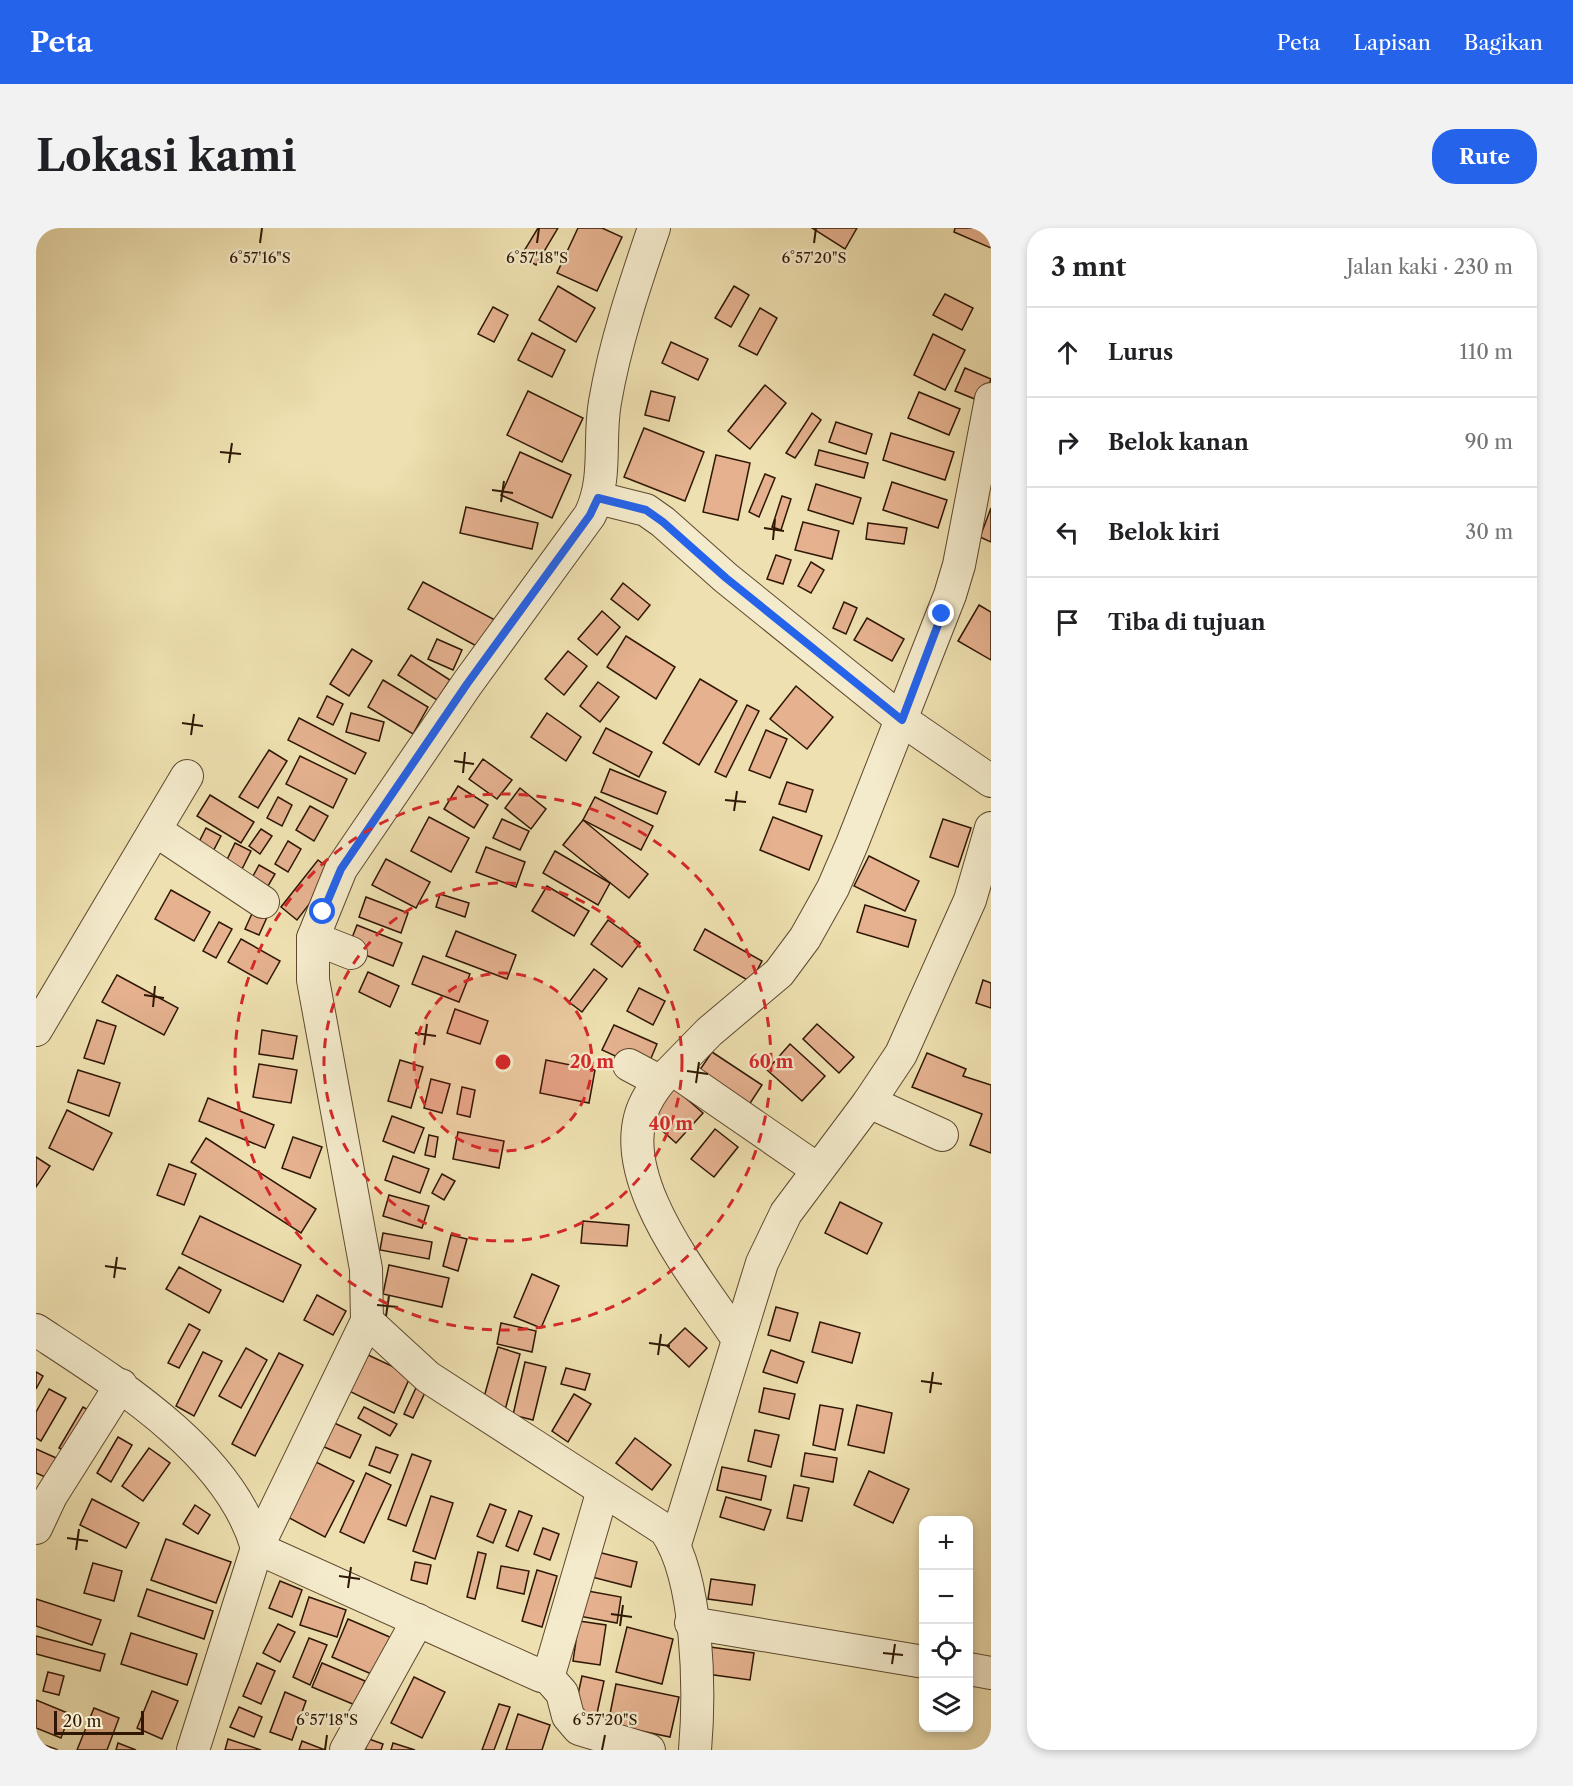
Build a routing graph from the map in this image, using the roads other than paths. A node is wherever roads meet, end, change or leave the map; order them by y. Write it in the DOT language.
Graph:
graph roads {
  1 [pos="654,228"];
  2 [pos="991,399"];
  3 [pos="598,498"];
  4 [pos="902,720"];
  5 [pos="187,776"];
  6 [pos="991,781"];
  7 [pos="991,828"];
  8 [pos="155,830"];
  9 [pos="263,902"];
  10 [pos="313,938"];
  11 [pos="351,953"];
  12 [pos="36,1030"];
  13 [pos="628,1065"];
  14 [pos="664,1077"];
  15 [pos="869,1102"];
  16 [pos="942,1135"];
  17 [pos="817,1169"];
  18 [pos="367,1321"];
  19 [pos="36,1330"];
  20 [pos="737,1338"];
  21 [pos="121,1385"];
  22 [pos="603,1490"];
  23 [pos="36,1528"];
  24 [pos="675,1544"];
  25 [pos="257,1548"];
  26 [pos="418,1620"];
  27 [pos="691,1623"];
  28 [pos="919,1661"];
  29 [pos="973,1670"];
  30 [pos="991,1673"];
  31 [pos="547,1676"];
  32 [pos="193,1750"];
  33 [pos="346,1750"];
  34 [pos="649,1750"];
  35 [pos="695,1750"];
  1 -- 3 [label="street"];
  2 -- 4 [label="street"];
  3 -- 4 [label="street"];
  3 -- 10 [label="street"];
  4 -- 6 [label="street"];
  4 -- 14 [label="street"];
  5 -- 8 [label="street"];
  7 -- 15 [label="street"];
  8 -- 9 [label="street"];
  8 -- 12 [label="street"];
  10 -- 11 [label="street"];
  10 -- 18 [label="street"];
  13 -- 14 [label="street"];
  14 -- 17 [label="street"];
  14 -- 20 [label="street"];
  15 -- 16 [label="street"];
  15 -- 17 [label="street"];
  17 -- 20 [label="street"];
  18 -- 22 [label="street"];
  18 -- 25 [label="street"];
  19 -- 21 [label="street"];
  20 -- 24 [label="street"];
  21 -- 23 [label="street"];
  21 -- 25 [label="street"];
  22 -- 24 [label="street"];
  22 -- 31 [label="street"];
  24 -- 27 [label="street"];
  25 -- 26 [label="street"];
  25 -- 32 [label="street"];
  26 -- 31 [label="street"];
  26 -- 33 [label="street"];
  27 -- 28 [label="street"];
  27 -- 35 [label="street"];
  29 -- 30 [label="street"];
  31 -- 34 [label="street"];
}
